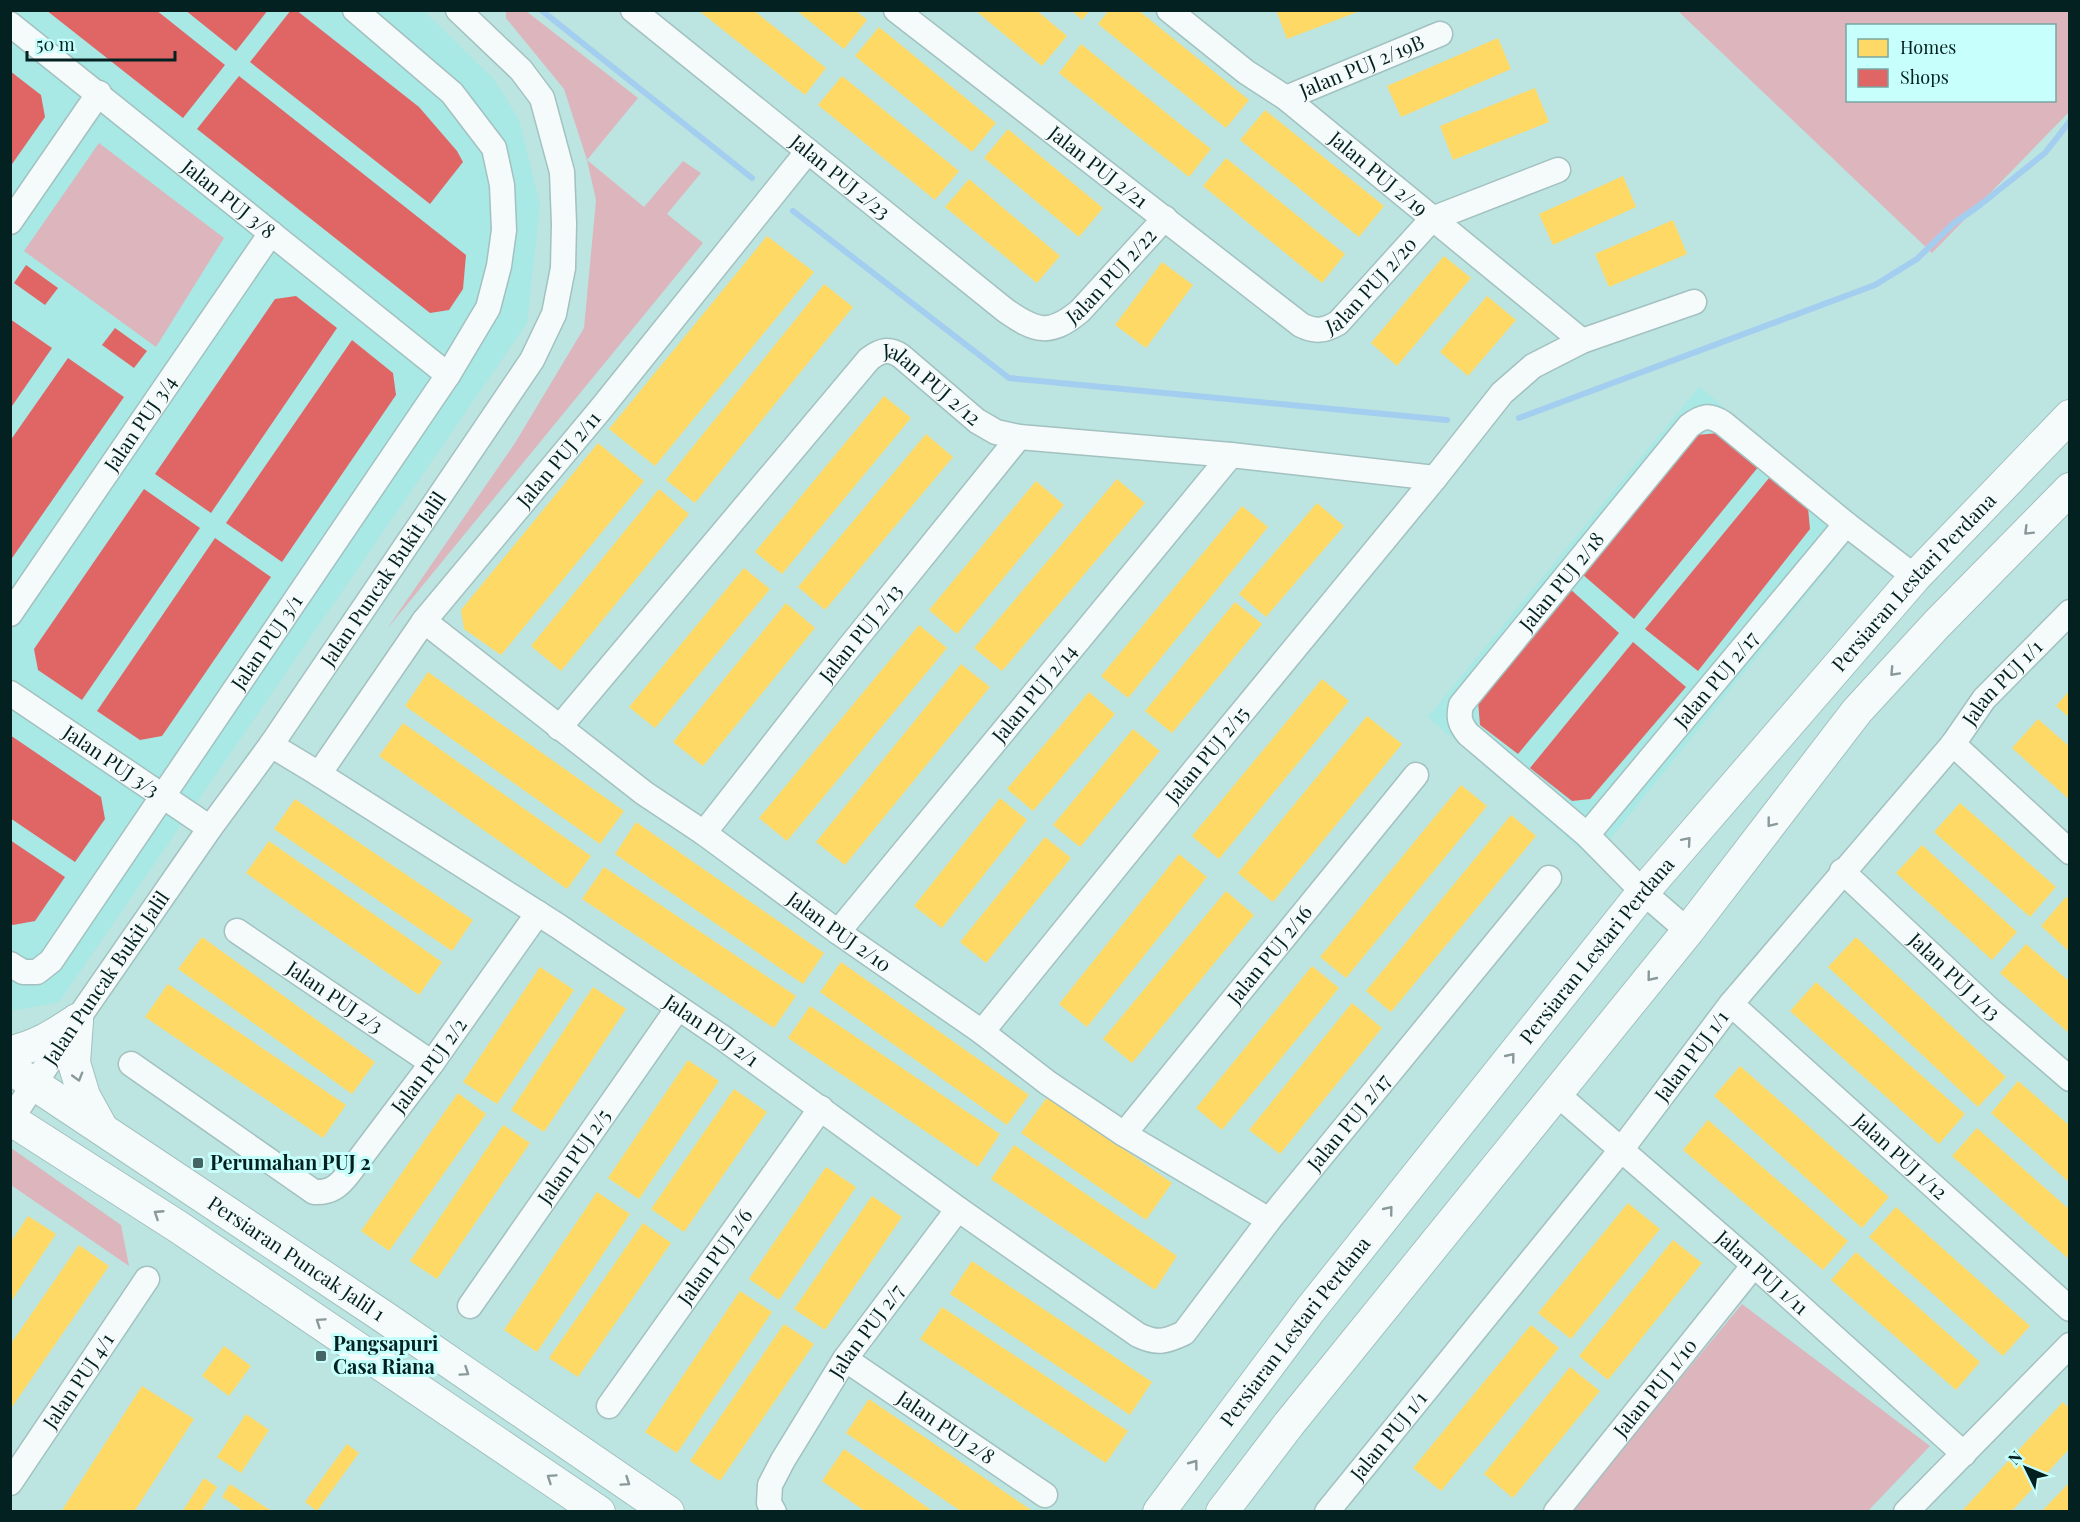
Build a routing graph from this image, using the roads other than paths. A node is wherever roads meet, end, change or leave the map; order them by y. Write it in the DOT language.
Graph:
graph roads {
  1 [pos="355,10"];
  2 [pos="458,10"];
  3 [pos="633,10"];
  4 [pos="896,10"];
  5 [pos="1169,10"];
  6 [pos="10,24"];
  7 [pos="1440,34"];
  8 [pos="99,93"];
  9 [pos="1286,98"];
  10 [pos="808,152"];
  11 [pos="1558,170"];
  12 [pos="1165,218"];
  13 [pos="1432,219"];
  14 [pos="10,222"];
  15 [pos="271,232"];
  16 [pos="1694,303"];
  17 [pos="1300,325"];
  18 [pos="1053,328"];
  19 [pos="1582,341"];
  20 [pos="448,375"];
  21 [pos="2070,416"];
  22 [pos="1019,437"];
  23 [pos="1231,454"];
  24 [pos="1435,478"];
  25 [pos="2070,489"];
  26 [pos="1846,524"];
  27 [pos="1915,577"];
  28 [pos="2070,612"];
  29 [pos="10,614"];
  30 [pos="424,621"];
  31 [pos="10,693"];
  32 [pos="559,728"];
  33 [pos="1953,744"];
  34 [pos="271,745"];
  35 [pos="320,774"];
  36 [pos="1416,776"];
  37 [pos="162,795"];
  38 [pos="210,828"];
  39 [pos="704,833"];
  40 [pos="1587,835"];
  41 [pos="2070,852"];
  42 [pos="1842,871"];
  43 [pos="1549,878"];
  44 [pos="1643,892"];
  45 [pos="538,913"];
  46 [pos="237,931"];
  47 [pos="1688,931"];
  48 [pos="838,932"];
  49 [pos="10,964"];
  50 [pos="1731,1004"];
  51 [pos="678,1008"];
  52 [pos="77,1020"];
  53 [pos="982,1032"];
  54 [pos="10,1052"];
  55 [pos="432,1063"];
  56 [pos="131,1064"];
  57 [pos="22,1076"];
  58 [pos="2070,1079"];
  59 [pos="1557,1094"];
  60 [pos="820,1108"];
  61 [pos="11,1119"];
  62 [pos="102,1129"];
  63 [pos="1124,1134"];
  64 [pos="1621,1150"];
  65 [pos="958,1209"];
  66 [pos="1269,1220"];
  67 [pos="1754,1265"];
  68 [pos="147,1279"];
  69 [pos="470,1306"];
  70 [pos="2070,1310"];
  71 [pos="1138,1335"];
  72 [pos="2070,1345"];
  73 [pos="845,1359"];
  74 [pos="609,1406"];
  75 [pos="1964,1454"];
  76 [pos="10,1483"];
  77 [pos="1045,1495"];
  78 [pos="599,1512"];
  79 [pos="668,1512"];
  80 [pos="774,1512"];
  81 [pos="1159,1512"];
  82 [pos="1222,1512"];
  83 [pos="1327,1512"];
  84 [pos="1556,1512"];
  85 [pos="1906,1512"];
  1 -- 20 [label="street, Jalan PUJ 3/1"];
  2 -- 34 [label="street, Jalan Puncak Bukit Jalil"];
  3 -- 10 [label="street, Jalan PUJ 2/23"];
  4 -- 12 [label="street, Jalan PUJ 2/21"];
  5 -- 9 [label="street, Jalan PUJ 2/19"];
  6 -- 8 [label="street, Jalan PUJ 3/8"];
  7 -- 9 [label="street, Jalan PUJ 2/19B"];
  8 -- 14 [label="street"];
  8 -- 15 [label="street, Jalan PUJ 3/8"];
  9 -- 13 [label="street, Jalan PUJ 2/19"];
  10 -- 18 [label="street, Jalan PUJ 2/23"];
  10 -- 30 [label="street, Jalan PUJ 2/11"];
  11 -- 13 [label="street"];
  12 -- 17 [label="street, Jalan PUJ 2/21"];
  12 -- 18 [label="street, Jalan PUJ 2/22"];
  13 -- 17 [label="street, Jalan PUJ 2/20"];
  13 -- 19 [label="street, Jalan PUJ 2/19"];
  15 -- 20 [label="street, Jalan PUJ 3/8"];
  15 -- 29 [label="street, Jalan PUJ 3/4"];
  16 -- 19 [label="street"];
  19 -- 24 [label="street"];
  20 -- 37 [label="street, Jalan PUJ 3/1"];
  21 -- 27 [label="main road, Persiaran Lestari Perdana"];
  22 -- 23 [label="street, Jalan PUJ 2/12"];
  22 -- 32 [label="street, Jalan PUJ 2/12"];
  22 -- 39 [label="street, Jalan PUJ 2/13"];
  23 -- 24 [label="street, Jalan PUJ 2/12"];
  23 -- 48 [label="street, Jalan PUJ 2/14"];
  24 -- 53 [label="street, Jalan PUJ 2/15"];
  25 -- 47 [label="main road, one-way"];
  26 -- 27 [label="street, Jalan PUJ 2/18"];
  26 -- 40 [label="street, Jalan PUJ 2/17"];
  26 -- 40 [label="street, Jalan PUJ 2/18"];
  44 -- 27 [label="main road, Persiaran Lestari Perdana, one-way"];
  28 -- 33 [label="street, Jalan PUJ 1/1"];
  30 -- 32 [label="street, Jalan PUJ 2/10"];
  30 -- 35 [label="street, Jalan PUJ 2/11"];
  31 -- 37 [label="street, Jalan PUJ 3/3"];
  32 -- 39 [label="street, Jalan PUJ 2/10"];
  33 -- 41 [label="street"];
  33 -- 42 [label="street, Jalan PUJ 1/1"];
  34 -- 35 [label="street, Jalan PUJ 2/1"];
  34 -- 38 [label="street, Jalan Puncak Bukit Jalil"];
  35 -- 45 [label="street, Jalan PUJ 2/1"];
  36 -- 63 [label="street, Jalan PUJ 2/16"];
  37 -- 38 [label="street, Jalan PUJ 3/3"];
  37 -- 49 [label="street, Jalan PUJ 3/1"];
  38 -- 52 [label="street, Jalan Puncak Bukit Jalil"];
  39 -- 48 [label="street, Jalan PUJ 2/10"];
  40 -- 44 [label="street, Jalan PUJ 2/18"];
  42 -- 50 [label="street, Jalan PUJ 1/1"];
  42 -- 58 [label="street, Jalan PUJ 1/13"];
  43 -- 66 [label="street, Jalan PUJ 2/17"];
  44 -- 47 [label="street, Jalan PUJ 2/18"];
  81 -- 44 [label="main road, Persiaran Lestari Perdana, one-way"];
  45 -- 51 [label="street, Jalan PUJ 2/1"];
  45 -- 55 [label="street, Jalan PUJ 2/2"];
  46 -- 55 [label="street, Jalan PUJ 2/3"];
  47 -- 59 [label="main road, one-way"];
  48 -- 53 [label="street, Jalan PUJ 2/10"];
  50 -- 64 [label="street, Jalan PUJ 1/1"];
  50 -- 70 [label="street, Jalan PUJ 1/12"];
  51 -- 60 [label="street, Jalan PUJ 2/1"];
  51 -- 69 [label="street, Jalan PUJ 2/5"];
  52 -- 54 [label="main road"];
  52 -- 57 [label="street, Jalan Puncak Bukit Jalil"];
  52 -- 62 [label="main road, one-way"];
  53 -- 63 [label="street, Jalan PUJ 2/10"];
  55 -- 56 [label="street, Jalan PUJ 2/2"];
  57 -- 61 [label="street, Jalan Puncak Bukit Jalil"];
  57 -- 62 [label="main road, Persiaran Puncak Jalil 1"];
  59 -- 64 [label="street, Jalan PUJ 1/11"];
  59 -- 82 [label="main road"];
  60 -- 65 [label="street, Jalan PUJ 2/1"];
  60 -- 74 [label="street, Jalan PUJ 2/6"];
  78 -- 61 [label="main road, Persiaran Puncak Jalil 1, one-way"];
  62 -- 79 [label="main road, Persiaran Puncak Jalil 1, one-way"];
  63 -- 66 [label="street, Jalan PUJ 2/10"];
  64 -- 67 [label="street, Jalan PUJ 1/11"];
  64 -- 83 [label="street, Jalan PUJ 1/1"];
  65 -- 71 [label="street, Jalan PUJ 2/1"];
  65 -- 73 [label="street, Jalan PUJ 2/7"];
  66 -- 71 [label="street, Jalan PUJ 2/17"];
  67 -- 75 [label="street, Jalan PUJ 1/11"];
  67 -- 84 [label="street, Jalan PUJ 1/10"];
  68 -- 76 [label="street, Jalan PUJ 4/1"];
  72 -- 75 [label="street"];
  73 -- 77 [label="street, Jalan PUJ 2/8"];
  73 -- 80 [label="street, Jalan PUJ 2/7"];
  75 -- 85 [label="street"];
}
